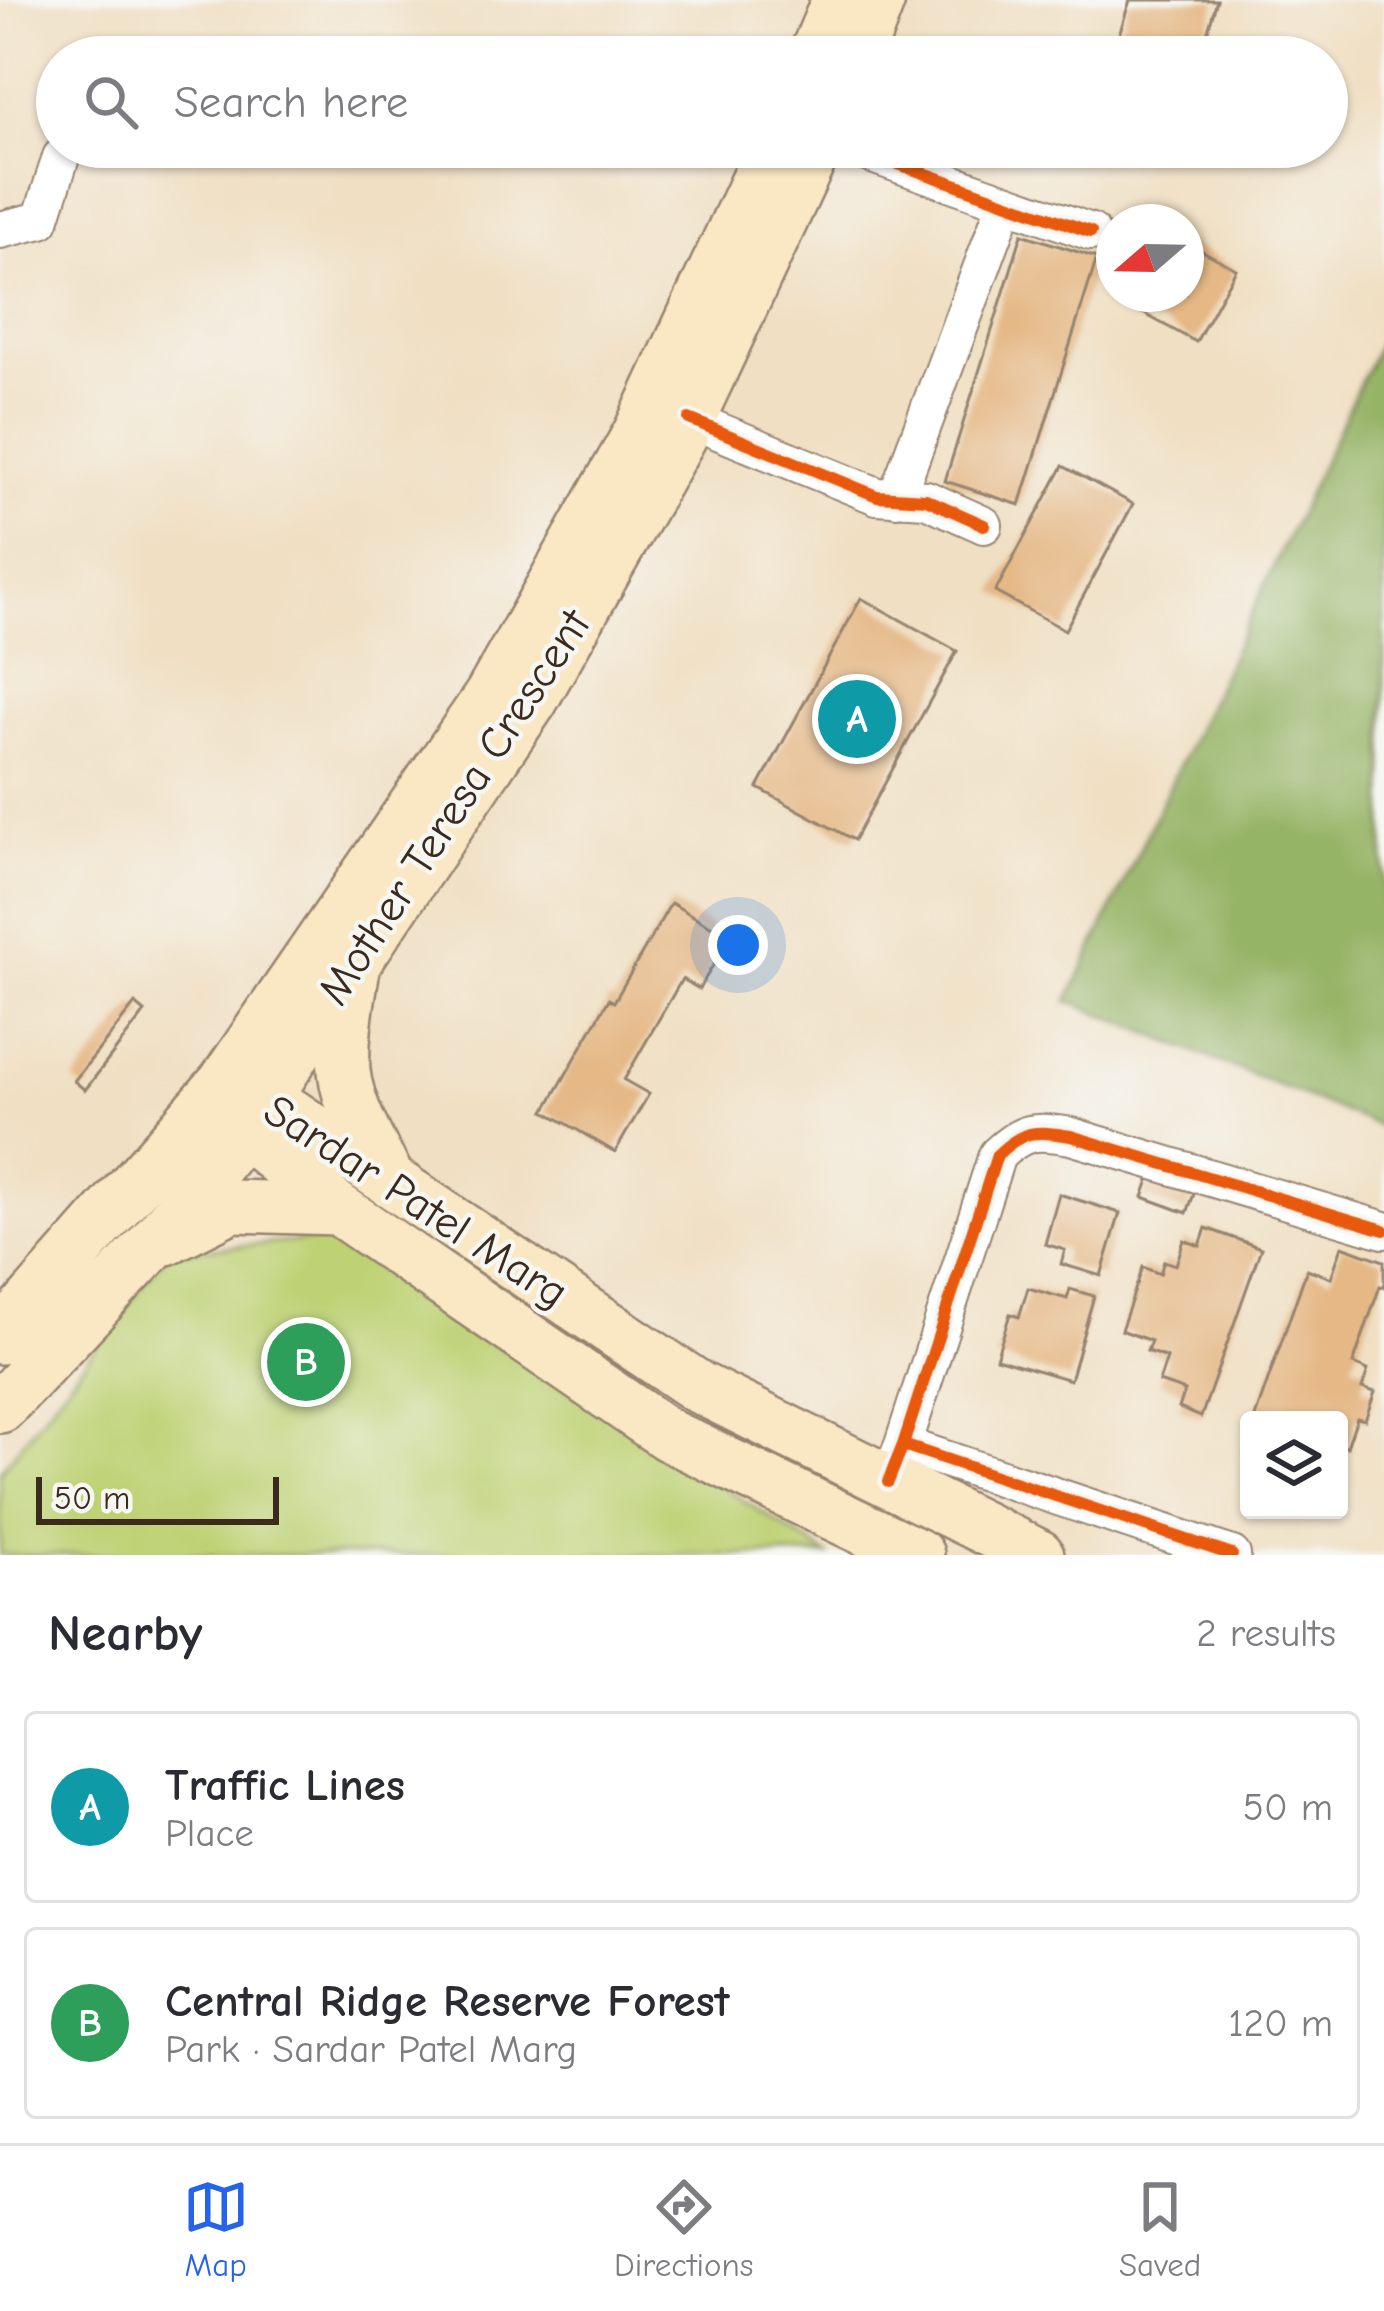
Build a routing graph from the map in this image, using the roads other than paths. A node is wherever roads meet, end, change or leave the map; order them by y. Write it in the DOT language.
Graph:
graph roads {
  1 [pos="838,0"];
  2 [pos="879,0"];
  3 [pos="823,36"];
  4 [pos="865,36"];
  5 [pos="58,168"];
  6 [pos="762,168"];
  7 [pos="805,168"];
  8 [pos="910,168"];
  9 [pos="1006,202"];
  10 [pos="0,230"];
  11 [pos="1091,232"];
  12 [pos="689,419"];
  13 [pos="896,498"];
  14 [pos="984,525"];
  15 [pos="355,962"];
  16 [pos="245,1104"];
  17 [pos="390,1179"];
  18 [pos="338,1209"];
  19 [pos="1384,1230"];
  20 [pos="151,1246"];
  21 [pos="0,1338"];
  22 [pos="0,1407"];
  23 [pos="896,1463"];
  24 [pos="918,1555"];
  25 [pos="1038,1555"];
  26 [pos="1232,1555"];
  1 -- 3 [label="main road"];
  2 -- 4 [label="main road"];
  5 -- 10 [label="street"];
  6 -- 16 [label="main road, Mother Teresa Crescent"];
  7 -- 12 [label="main road, Mother Teresa Crescent"];
  8 -- 9 [label="street"];
  9 -- 11 [label="street"];
  9 -- 13 [label="street"];
  12 -- 13 [label="street"];
  12 -- 15 [label="main road, Mother Teresa Crescent"];
  13 -- 14 [label="street"];
  15 -- 16 [label="main road, Mother Teresa Crescent"];
  15 -- 17 [label="main road"];
  16 -- 17 [label="main road, Sardar Patel Marg"];
  16 -- 18 [label="main road, Sardar Patel Marg"];
  16 -- 20 [label="main road, Mother Teresa Crescent"];
  16 -- 21 [label="main road, Mother Teresa Crescent"];
  17 -- 23 [label="main road, Sardar Patel Marg"];
  18 -- 20 [label="main road"];
  18 -- 24 [label="main road, Sardar Patel Marg"];
  19 -- 23 [label="street"];
  20 -- 22 [label="main road, Mother Teresa Crescent"];
  23 -- 25 [label="main road, Sardar Patel Marg"];
  23 -- 26 [label="street"];
}
